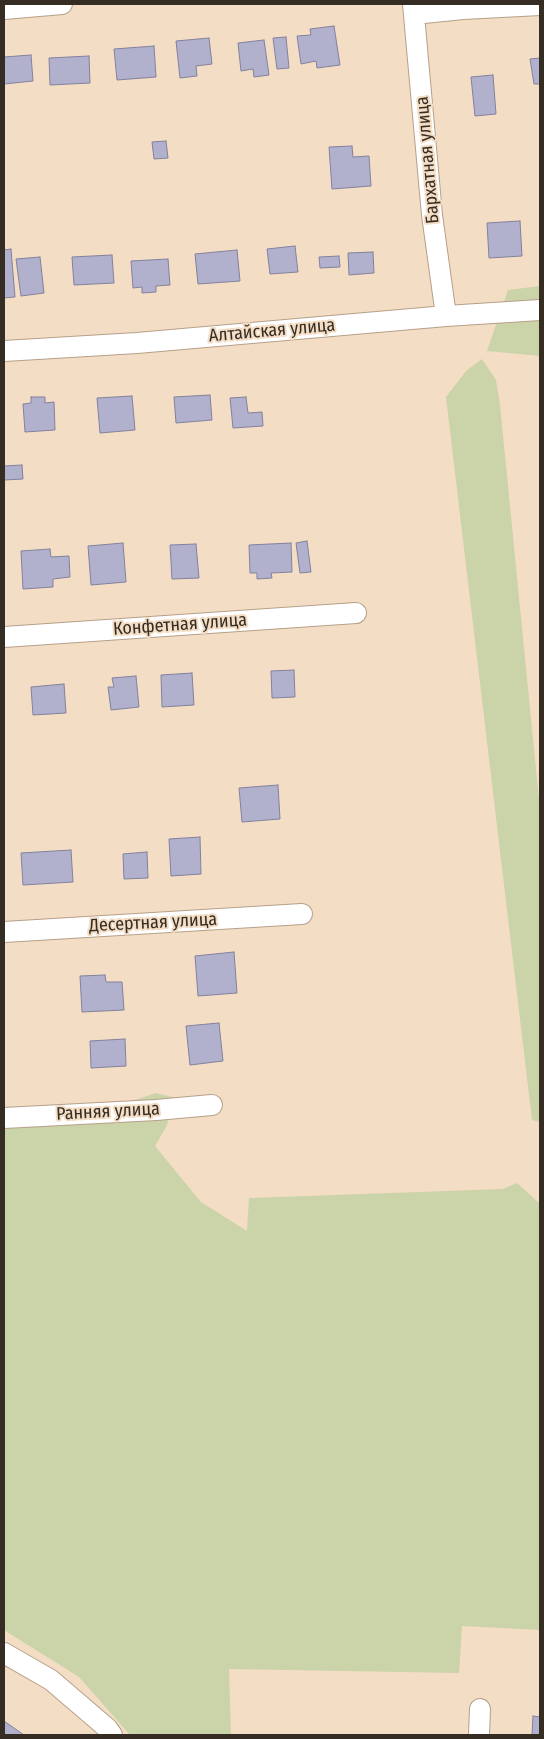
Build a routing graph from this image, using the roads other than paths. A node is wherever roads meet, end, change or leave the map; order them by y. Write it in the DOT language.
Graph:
graph roads {
  1 [pos="62,4"];
  2 [pos="540,5"];
  3 [pos="4,9"];
  4 [pos="413,9"];
  5 [pos="540,310"];
  6 [pos="446,316"];
  7 [pos="4,351"];
  8 [pos="356,613"];
  9 [pos="4,637"];
  10 [pos="302,914"];
  11 [pos="4,932"];
  12 [pos="212,1105"];
  13 [pos="4,1118"];
  14 [pos="4,1653"];
  15 [pos="480,1709"];
  16 [pos="112,1735"];
  17 [pos="479,1735"];
  1 -- 3 [label="street"];
  2 -- 4 [label="street"];
  4 -- 6 [label="street, Бархатная улица"];
  5 -- 6 [label="street, Алтайская улица"];
  6 -- 7 [label="street, Алтайская улица"];
  8 -- 9 [label="street, Конфетная улица"];
  10 -- 11 [label="street, Десертная улица"];
  12 -- 13 [label="street, Ранняя улица"];
  14 -- 16 [label="street"];
  15 -- 17 [label="street"];
}
